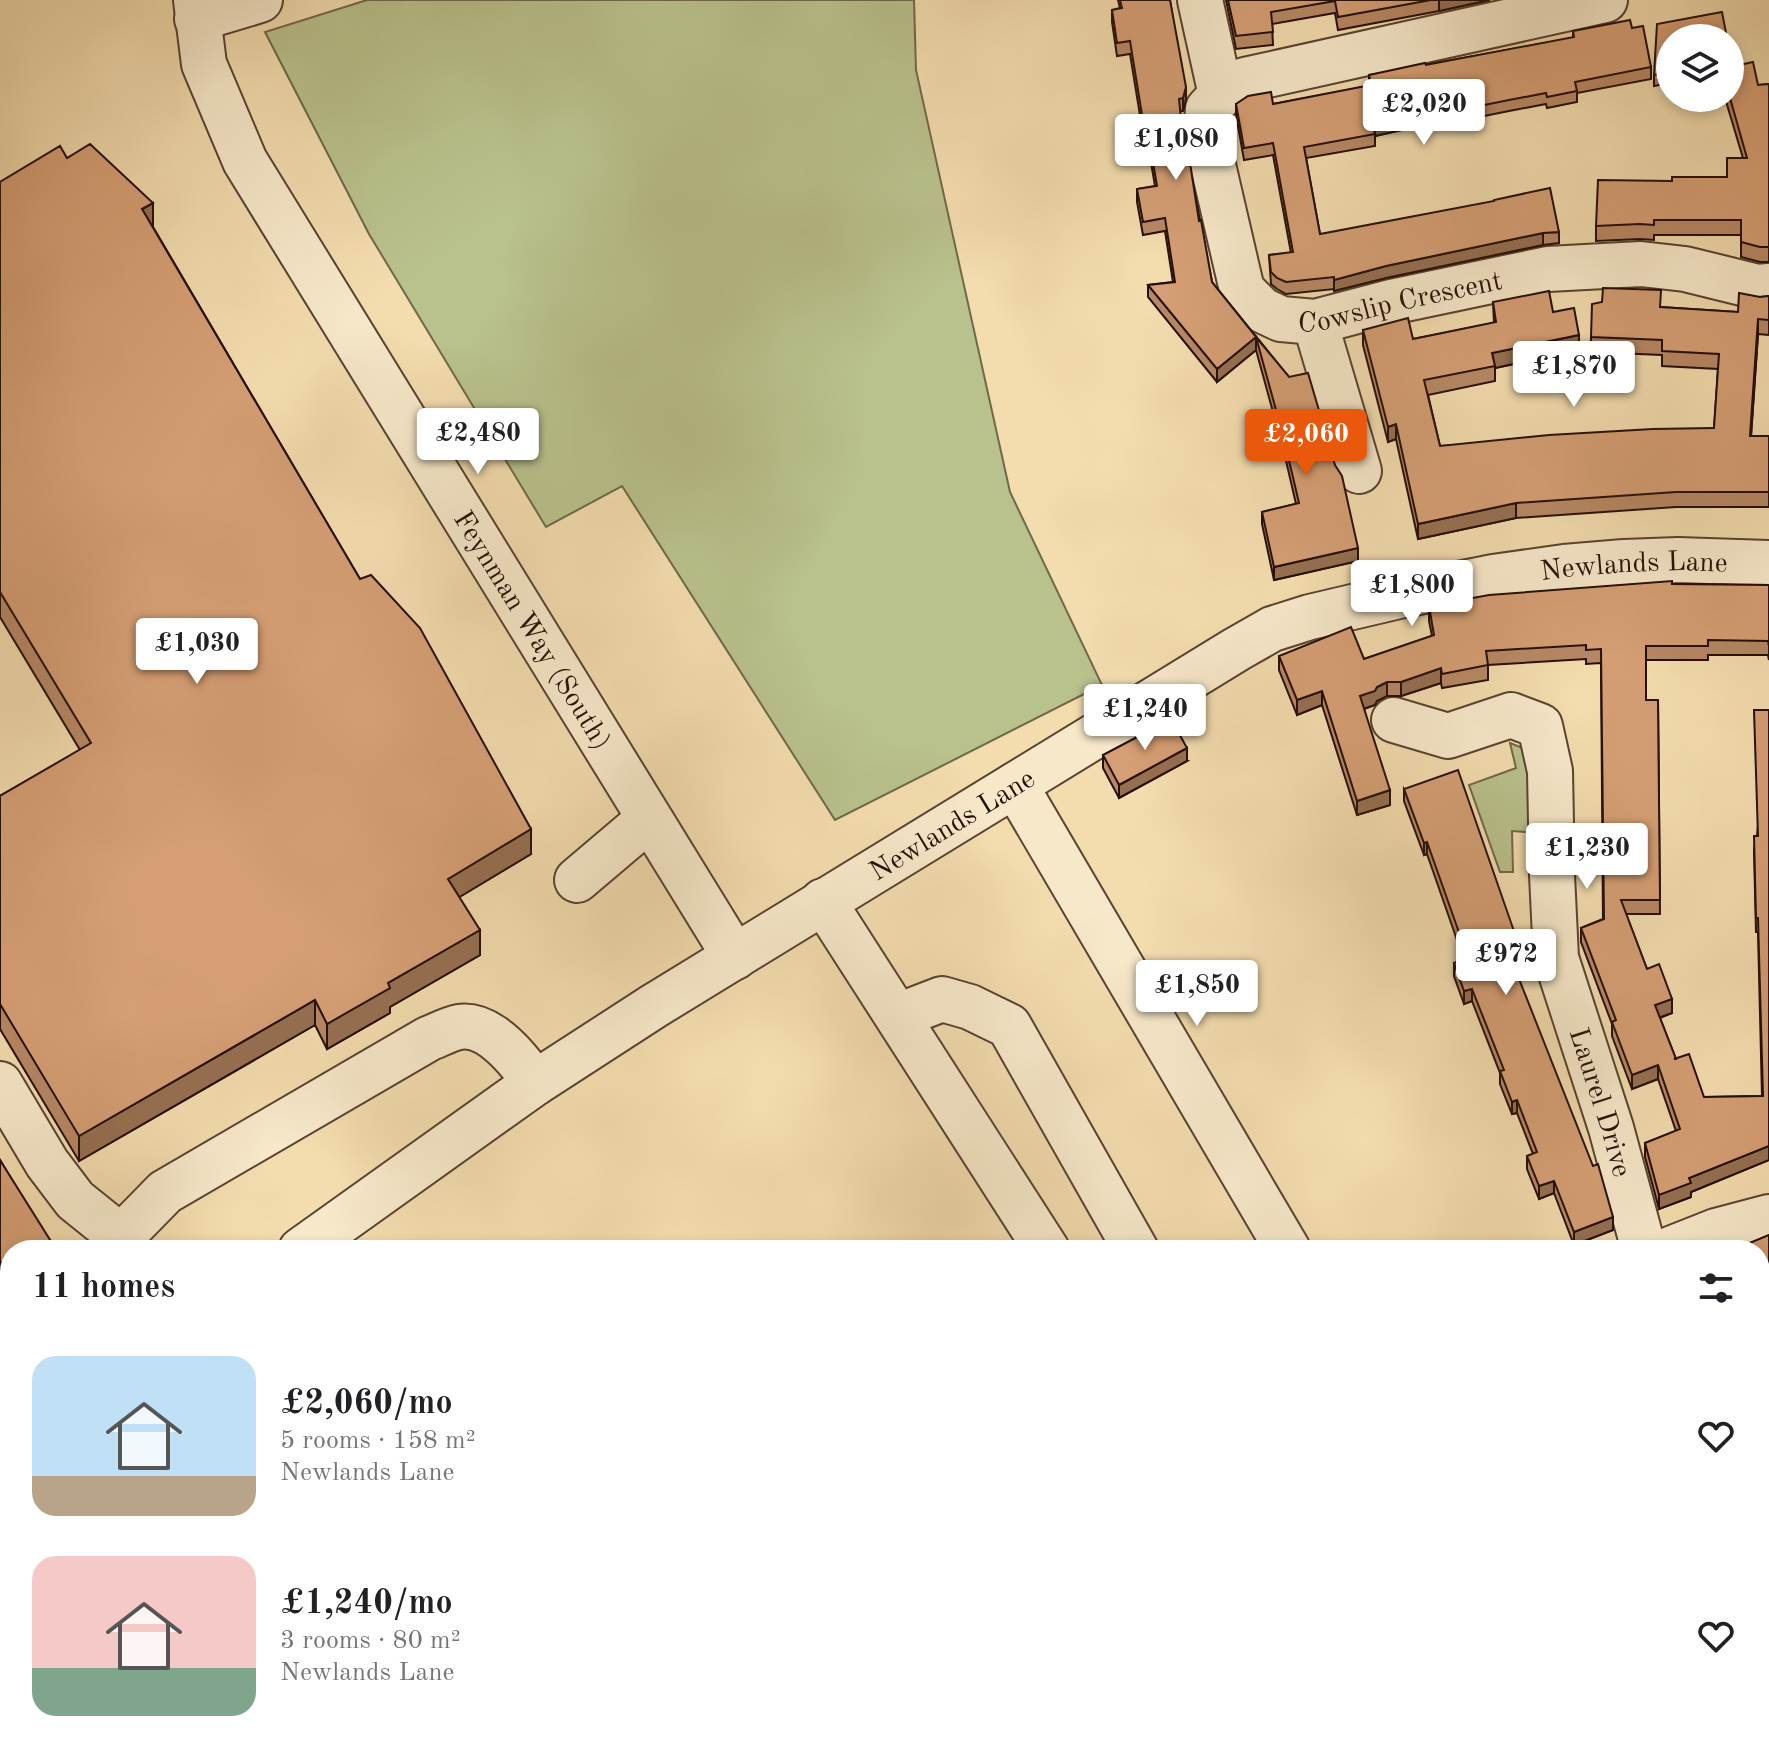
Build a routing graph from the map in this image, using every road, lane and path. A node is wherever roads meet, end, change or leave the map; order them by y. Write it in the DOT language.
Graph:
graph roads {
  1 [pos="260,0"];
  2 [pos="1200,0"];
  3 [pos="1605,0"];
  4 [pos="196,10"];
  5 [pos="1221,95"];
  6 [pos="1769,286"];
  7 [pos="1315,322"];
  8 [pos="1359,471"];
  9 [pos="1769,563"];
  10 [pos="1394,720"];
  11 [pos="1015,785"];
  12 [pos="649,819"];
  13 [pos="577,880"];
  14 [pos="823,901"];
  15 [pos="746,950"];
  16 [pos="898,1016"];
  17 [pos="535,1083"];
  18 [pos="0,1084"];
  19 [pos="1769,1217"];
  20 [pos="111,1240"];
  21 [pos="119,1240"];
  22 [pos="315,1240"];
  23 [pos="1041,1240"];
  24 [pos="1130,1240"];
  25 [pos="1282,1240"];
  26 [pos="1641,1240"];
  27 [pos="1693,1240"];
  1 -- 4 [label="street"];
  2 -- 5 [label="street"];
  3 -- 5 [label="street"];
  4 -- 12 [label="street, Feynman Way (South)"];
  5 -- 7 [label="street, Cowslip Crescent"];
  6 -- 7 [label="street, Cowslip Crescent"];
  7 -- 8 [label="street"];
  9 -- 11 [label="street, Newlands Lane"];
  10 -- 26 [label="street, Laurel Drive"];
  11 -- 14 [label="street, Newlands Lane"];
  11 -- 25 [label="street"];
  12 -- 13 [label="street"];
  12 -- 15 [label="street, Feynman Way (South)"];
  14 -- 15 [label="street, Newlands Lane"];
  14 -- 16 [label="street"];
  15 -- 17 [label="street, Newlands Lane"];
  16 -- 23 [label="street"];
  16 -- 24 [label="street"];
  17 -- 21 [label="street"];
  17 -- 22 [label="street, Newlands Lane"];
  18 -- 20 [label="street"];
  19 -- 27 [label="street"];
}
